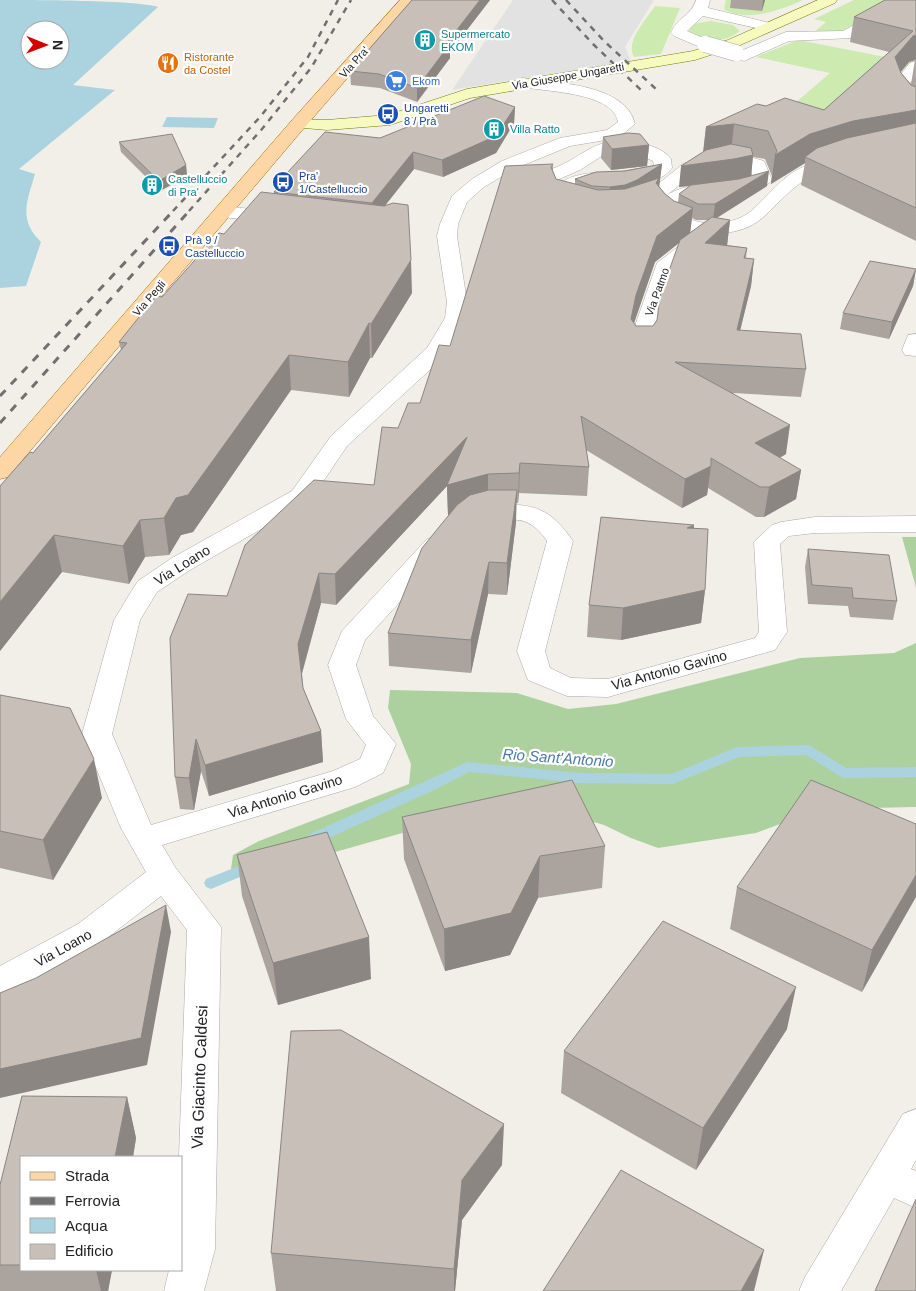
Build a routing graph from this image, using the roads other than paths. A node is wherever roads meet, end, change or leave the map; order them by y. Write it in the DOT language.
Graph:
graph roads {
  1 [pos="408,0"];
  2 [pos="830,0"];
  3 [pos="911,0"];
  4 [pos="701,6"];
  5 [pos="769,27"];
  6 [pos="916,66"];
  7 [pos="523,83"];
  8 [pos="916,110"];
  9 [pos="299,124"];
  10 [pos="860,155"];
  11 [pos="478,183"];
  12 [pos="223,212"];
  13 [pos="298,220"];
  14 [pos="713,229"];
  15 [pos="642,347"];
  16 [pos="0,472"];
  17 [pos="916,524"];
  18 [pos="143,839"];
  19 [pos="164,876"];
  20 [pos="0,982"];
  21 [pos="916,1125"];
  22 [pos="902,1183"];
  23 [pos="184,1291"];
  24 [pos="819,1291"];
  1 -- 9 [label="main road, Via Pra'"];
  2 -- 5 [label="street, Via Giuseppe Ungaretti"];
  3 -- 4 [label="street, bridge"];
  4 -- 5 [label="street"];
  5 -- 7 [label="street, Via Giuseppe Ungaretti"];
  6 -- 8 [label="street"];
  7 -- 9 [label="street, Via Giuseppe Ungaretti"];
  7 -- 11 [label="street, Via Loano"];
  9 -- 12 [label="main road, Via Pegli"];
  10 -- 14 [label="street"];
  11 -- 14 [label="street"];
  11 -- 18 [label="street, Via Loano"];
  12 -- 13 [label="street"];
  12 -- 16 [label="main road, Via Pegli"];
  14 -- 15 [label="street, Via Patmo"];
  17 -- 18 [label="street, Via Antonio Gavino"];
  18 -- 19 [label="street, Via Loano"];
  19 -- 20 [label="street, Via Loano"];
  19 -- 23 [label="street, Via Giacinto Caldesi"];
  21 -- 22 [label="street"];
  22 -- 24 [label="street"];
}
